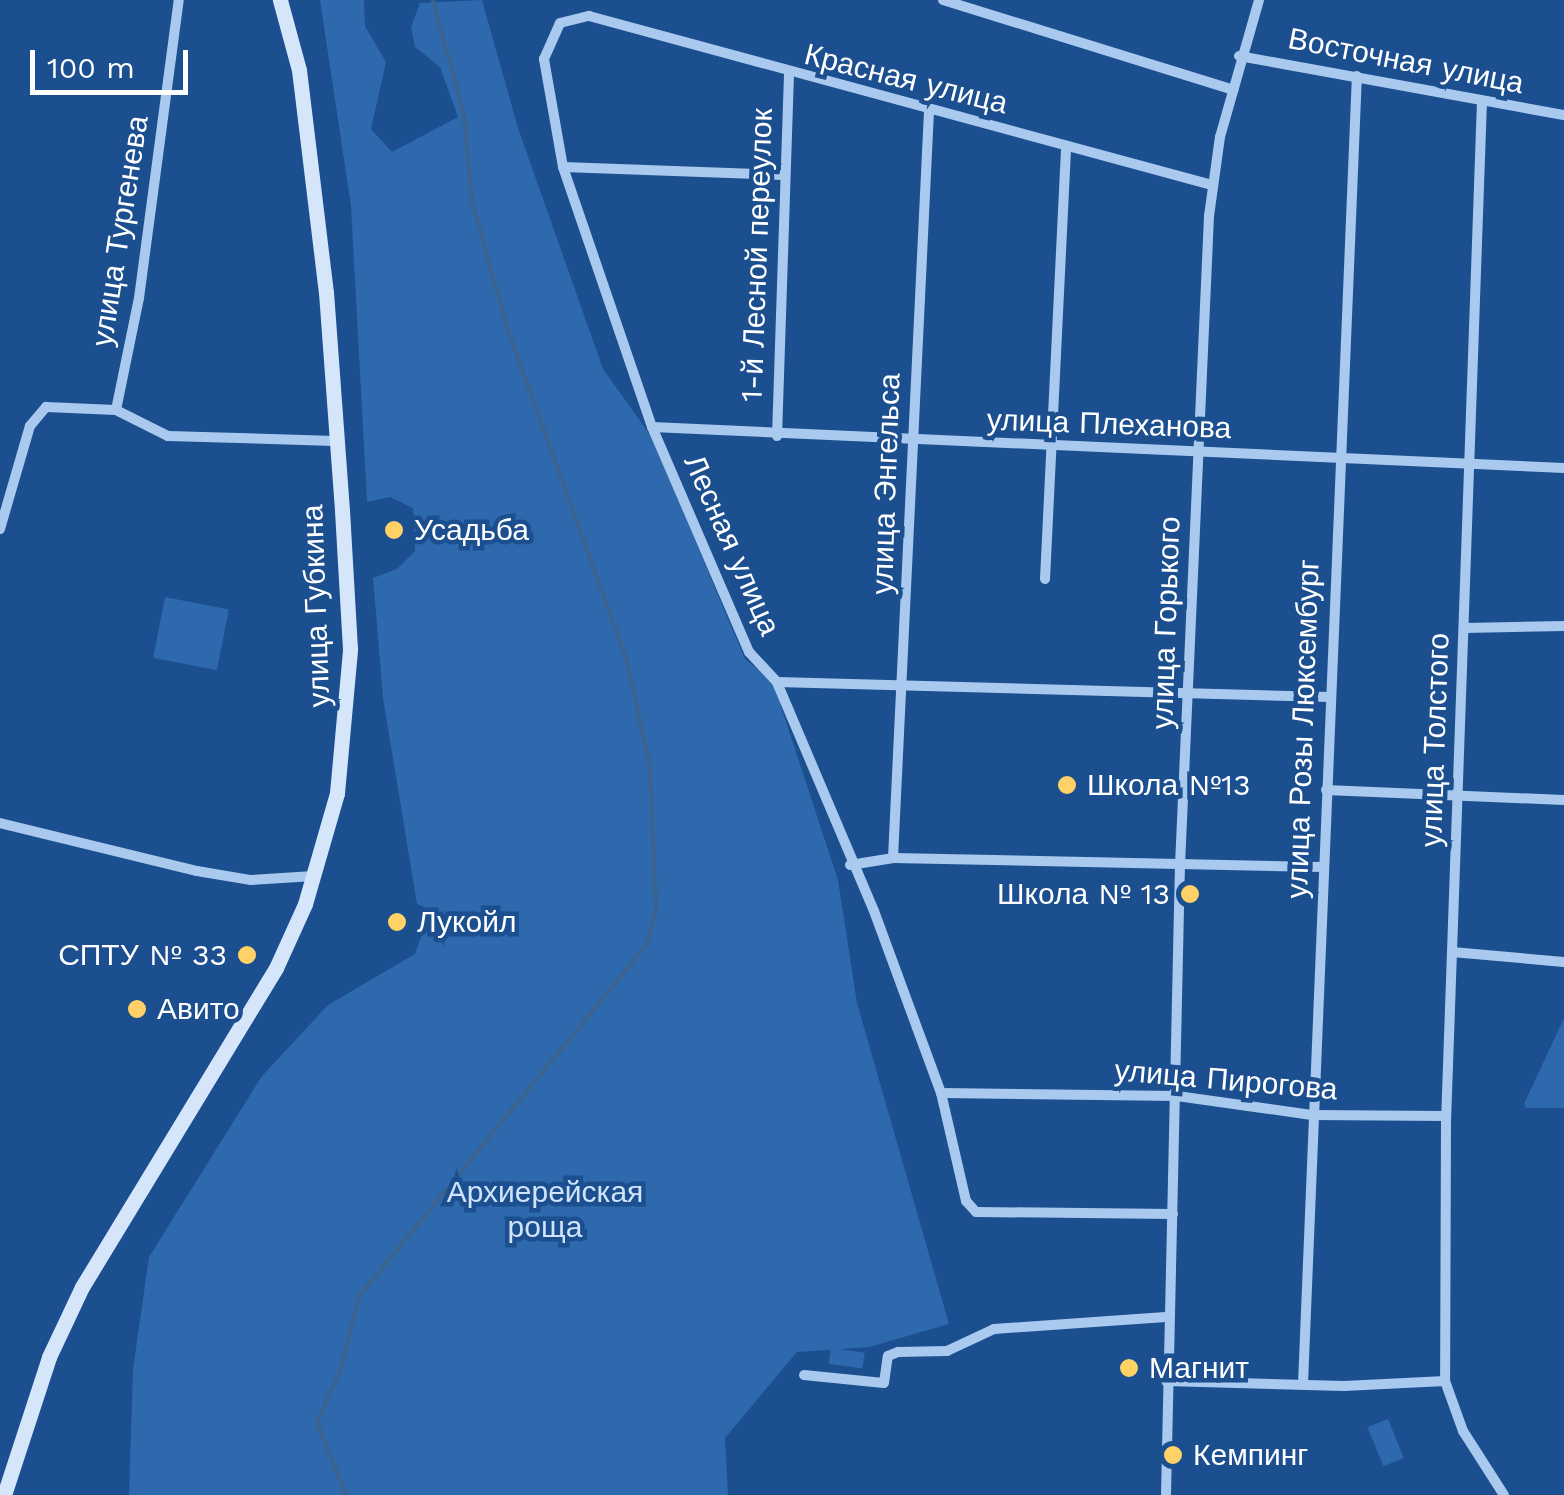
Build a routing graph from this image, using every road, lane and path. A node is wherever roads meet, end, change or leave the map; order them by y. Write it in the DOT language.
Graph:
graph roads {
  1 [pos="179,0"];
  2 [pos="280,0"];
  3 [pos="942,0"];
  4 [pos="1260,0"];
  5 [pos="588,16"];
  6 [pos="1240,56"];
  7 [pos="789,75"];
  8 [pos="1358,76"];
  9 [pos="1233,90"];
  10 [pos="1482,101"];
  11 [pos="929,111"];
  12 [pos="1564,115"];
  13 [pos="1066,146"];
  14 [pos="563,167"];
  15 [pos="783,176"];
  16 [pos="1212,185"];
  17 [pos="116,410"];
  18 [pos="652,426"];
  19 [pos="776,436"];
  20 [pos="910,441"];
  21 [pos="335,442"];
  22 [pos="1050,447"];
  23 [pos="1198,453"];
  24 [pos="1339,459"];
  25 [pos="1470,464"];
  26 [pos="1564,468"];
  27 [pos="0,529"];
  28 [pos="1045,579"];
  29 [pos="1564,626"];
  30 [pos="1464,628"];
  31 [pos="777,682"];
  32 [pos="905,686"];
  33 [pos="1188,693"];
  34 [pos="1329,697"];
  35 [pos="1326,790"];
  36 [pos="1458,796"];
  37 [pos="1564,800"];
  38 [pos="0,823"];
  39 [pos="892,858"];
  40 [pos="850,865"];
  41 [pos="1180,866"];
  42 [pos="1322,866"];
  43 [pos="314,876"];
  44 [pos="1452,952"];
  45 [pos="1564,962"];
  46 [pos="940,1093"];
  47 [pos="1177,1096"];
  48 [pos="1312,1116"];
  49 [pos="1446,1116"];
  50 [pos="1173,1214"];
  51 [pos="1166,1317"];
  52 [pos="804,1375"];
  53 [pos="1166,1381"];
  54 [pos="1445,1381"];
  55 [pos="1304,1384"];
  56 [pos="4,1495"];
  57 [pos="1166,1495"];
  58 [pos="1504,1495"];
  1 -- 17 [label="street, улица Тургенева"];
  2 -- 21 [label="main road, улица Губкина"];
  3 -- 9 [label="street"];
  4 -- 6 [label="street, улица Горького"];
  5 -- 7 [label="street, Красная улица"];
  5 -- 14 [label="street, Лесная улица"];
  6 -- 8 [label="street, Восточная улица"];
  6 -- 9 [label="street, улица Горького"];
  7 -- 11 [label="street, Красная улица"];
  7 -- 15 [label="street, 1-й Лесной переулок"];
  8 -- 10 [label="street, Восточная улица"];
  8 -- 24 [label="street, улица Розы Люксембург"];
  9 -- 16 [label="street, улица Горького"];
  10 -- 12 [label="street, Восточная улица"];
  10 -- 25 [label="street, улица Толстого"];
  11 -- 13 [label="street, Красная улица"];
  11 -- 20 [label="street, улица Энгельса"];
  13 -- 16 [label="street, Красная улица"];
  13 -- 22 [label="street"];
  14 -- 15 [label="street"];
  14 -- 18 [label="street, Лесная улица"];
  15 -- 19 [label="street, 1-й Лесной переулок"];
  16 -- 23 [label="street, улица Горького"];
  17 -- 21 [label="street"];
  17 -- 27 [label="street"];
  18 -- 19 [label="street, улица Плеханова"];
  18 -- 31 [label="street, Лесная улица"];
  19 -- 20 [label="street, улица Плеханова"];
  20 -- 22 [label="street, улица Плеханова"];
  20 -- 32 [label="street, улица Энгельса"];
  21 -- 43 [label="main road, улица Губкина"];
  22 -- 23 [label="street, улица Плеханова"];
  22 -- 28 [label="street"];
  23 -- 24 [label="street, улица Плеханова"];
  23 -- 33 [label="street, улица Горького"];
  24 -- 25 [label="street, улица Плеханова"];
  24 -- 34 [label="street, улица Розы Люксембург"];
  25 -- 26 [label="street, улица Плеханова"];
  25 -- 30 [label="street, улица Толстого"];
  29 -- 30 [label="street"];
  30 -- 36 [label="street, улица Толстого"];
  31 -- 32 [label="street"];
  31 -- 40 [label="street, Лесная улица"];
  32 -- 33 [label="street"];
  32 -- 39 [label="street, улица Энгельса"];
  33 -- 34 [label="street"];
  33 -- 41 [label="street, улица Горького"];
  34 -- 35 [label="street, улица Розы Люксембург"];
  35 -- 36 [label="street"];
  35 -- 42 [label="street, улица Розы Люксембург"];
  36 -- 37 [label="street"];
  36 -- 44 [label="street, улица Толстого"];
  38 -- 43 [label="street"];
  39 -- 40 [label="street"];
  39 -- 41 [label="street"];
  40 -- 46 [label="street, Лесная улица"];
  41 -- 42 [label="street"];
  41 -- 47 [label="street, улица Горького"];
  42 -- 48 [label="street, улица Розы Люксембург"];
  43 -- 56 [label="main road, улица Губкина"];
  44 -- 45 [label="street"];
  44 -- 49 [label="street, улица Толстого"];
  46 -- 47 [label="street, улица Пирогова"];
  46 -- 50 [label="street, Лесная улица"];
  47 -- 48 [label="street, улица Пирогова"];
  47 -- 50 [label="street, улица Горького"];
  48 -- 49 [label="street, улица Пирогова"];
  48 -- 55 [label="street, улица Розы Люксембург"];
  49 -- 54 [label="street, улица Толстого"];
  50 -- 51 [label="street, улица Горького"];
  51 -- 52 [label="street"];
  51 -- 53 [label="street, улица Горького"];
  53 -- 55 [label="street"];
  53 -- 57 [label="street, улица Горького"];
  54 -- 55 [label="street"];
  54 -- 58 [label="street"];
}
